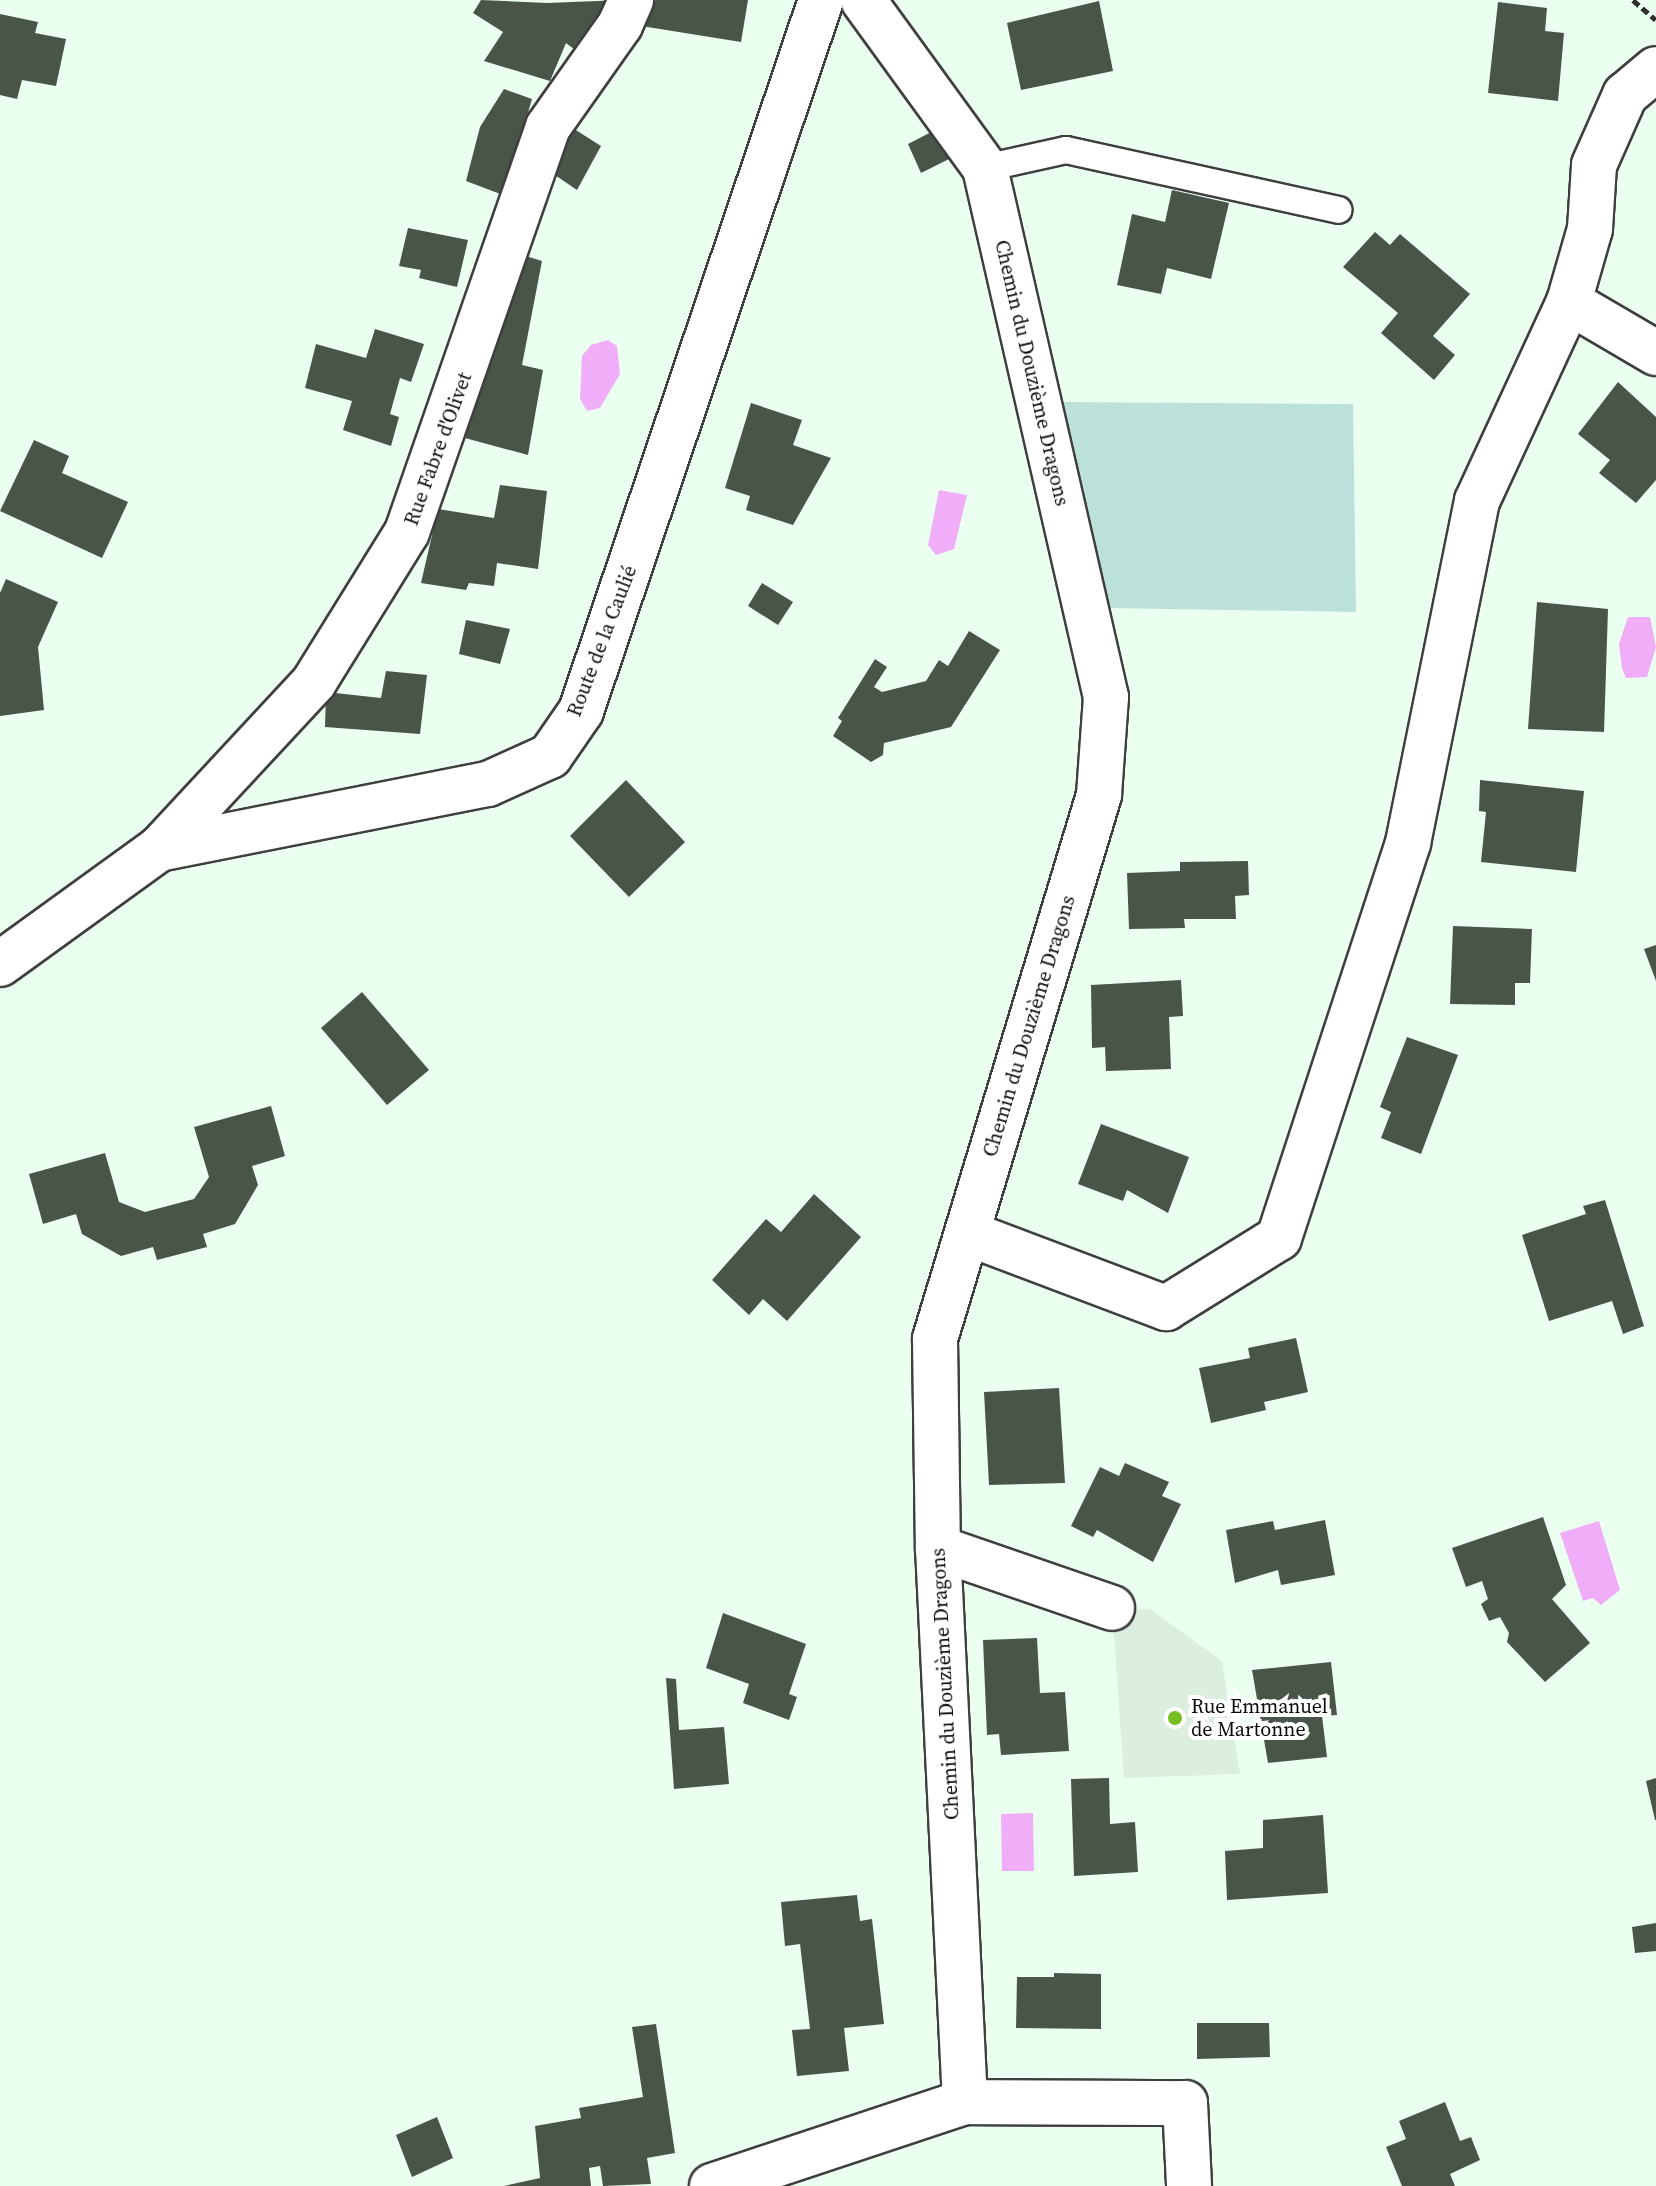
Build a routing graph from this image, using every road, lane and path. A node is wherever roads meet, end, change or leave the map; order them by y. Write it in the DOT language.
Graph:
graph roads {
  1 [pos="631,0"];
  2 [pos="821,0"];
  3 [pos="863,0"];
  4 [pos="1633,0"];
  5 [pos="1656,20"];
  6 [pos="1656,69"];
  7 [pos="985,168"];
  8 [pos="1338,210"];
  9 [pos="1569,302"];
  10 [pos="1656,353"];
  11 [pos="159,849"];
  12 [pos="0,964"];
  13 [pos="967,1233"];
  14 [pos="938,1548"];
  15 [pos="1112,1608"];
  16 [pos="965,2102"];
  17 [pos="712,2186"];
  18 [pos="1189,2186"];
  1 -- 11 [label="street, Rue Fabre d'Olivet"];
  2 -- 11 [label="street, Route de la Caulié"];
  3 -- 7 [label="street, Chemin du Douzième Dragons"];
  4 -- 5 [label="path"];
  6 -- 9 [label="street"];
  7 -- 8 [label="lane"];
  7 -- 13 [label="street, Chemin du Douzième Dragons"];
  9 -- 10 [label="street"];
  9 -- 13 [label="street"];
  11 -- 12 [label="street, Route de la Caulié"];
  13 -- 14 [label="street, Chemin du Douzième Dragons"];
  14 -- 15 [label="street"];
  14 -- 16 [label="street, Chemin du Douzième Dragons"];
  16 -- 17 [label="street"];
  16 -- 18 [label="street"];
}
